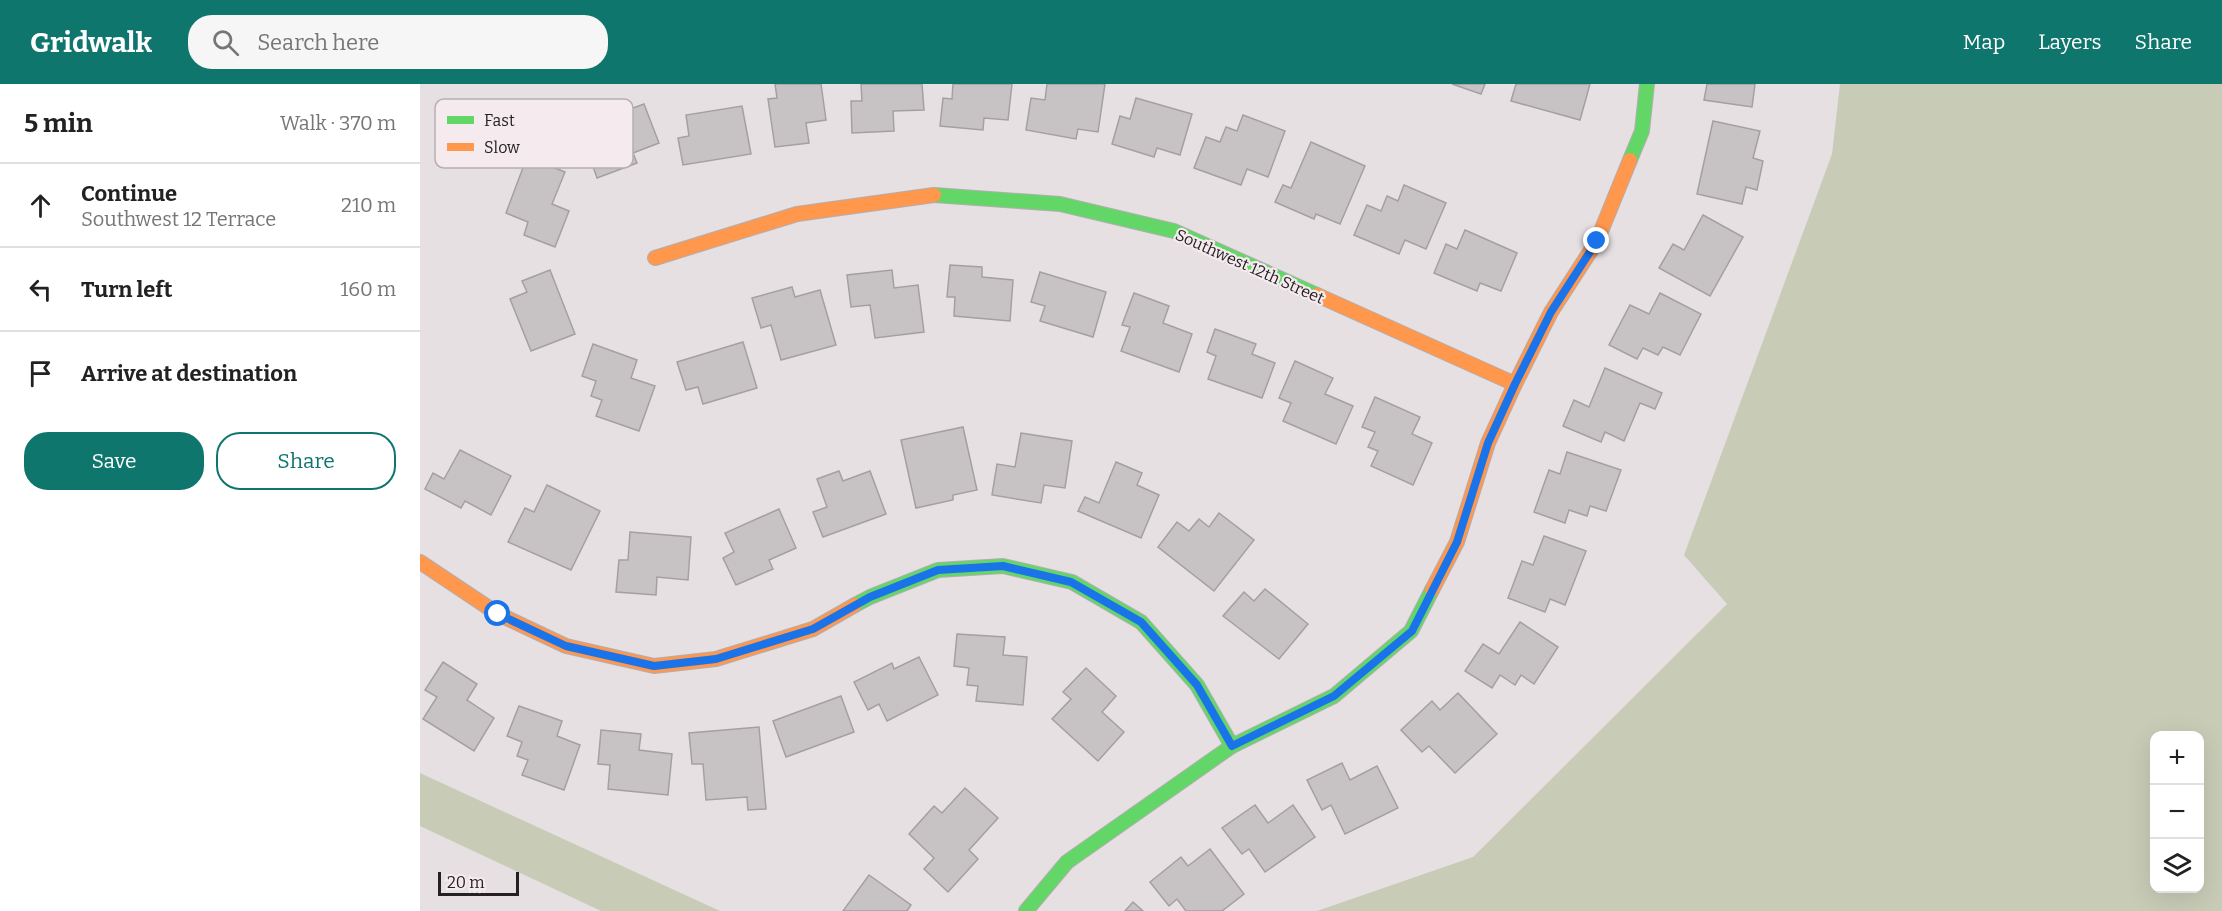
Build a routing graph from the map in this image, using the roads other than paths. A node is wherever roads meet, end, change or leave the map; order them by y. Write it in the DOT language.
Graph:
graph roads {
  1 [pos="1647,84"];
  2 [pos="655,258"];
  3 [pos="1515,384"];
  4 [pos="420,562"];
  5 [pos="1232,746"];
  6 [pos="1026,911"];
  1 -- 3 [label="street"];
  2 -- 3 [label="street, Southwest 12th Street"];
  3 -- 5 [label="street"];
  4 -- 5 [label="street"];
  5 -- 6 [label="street"];
}
